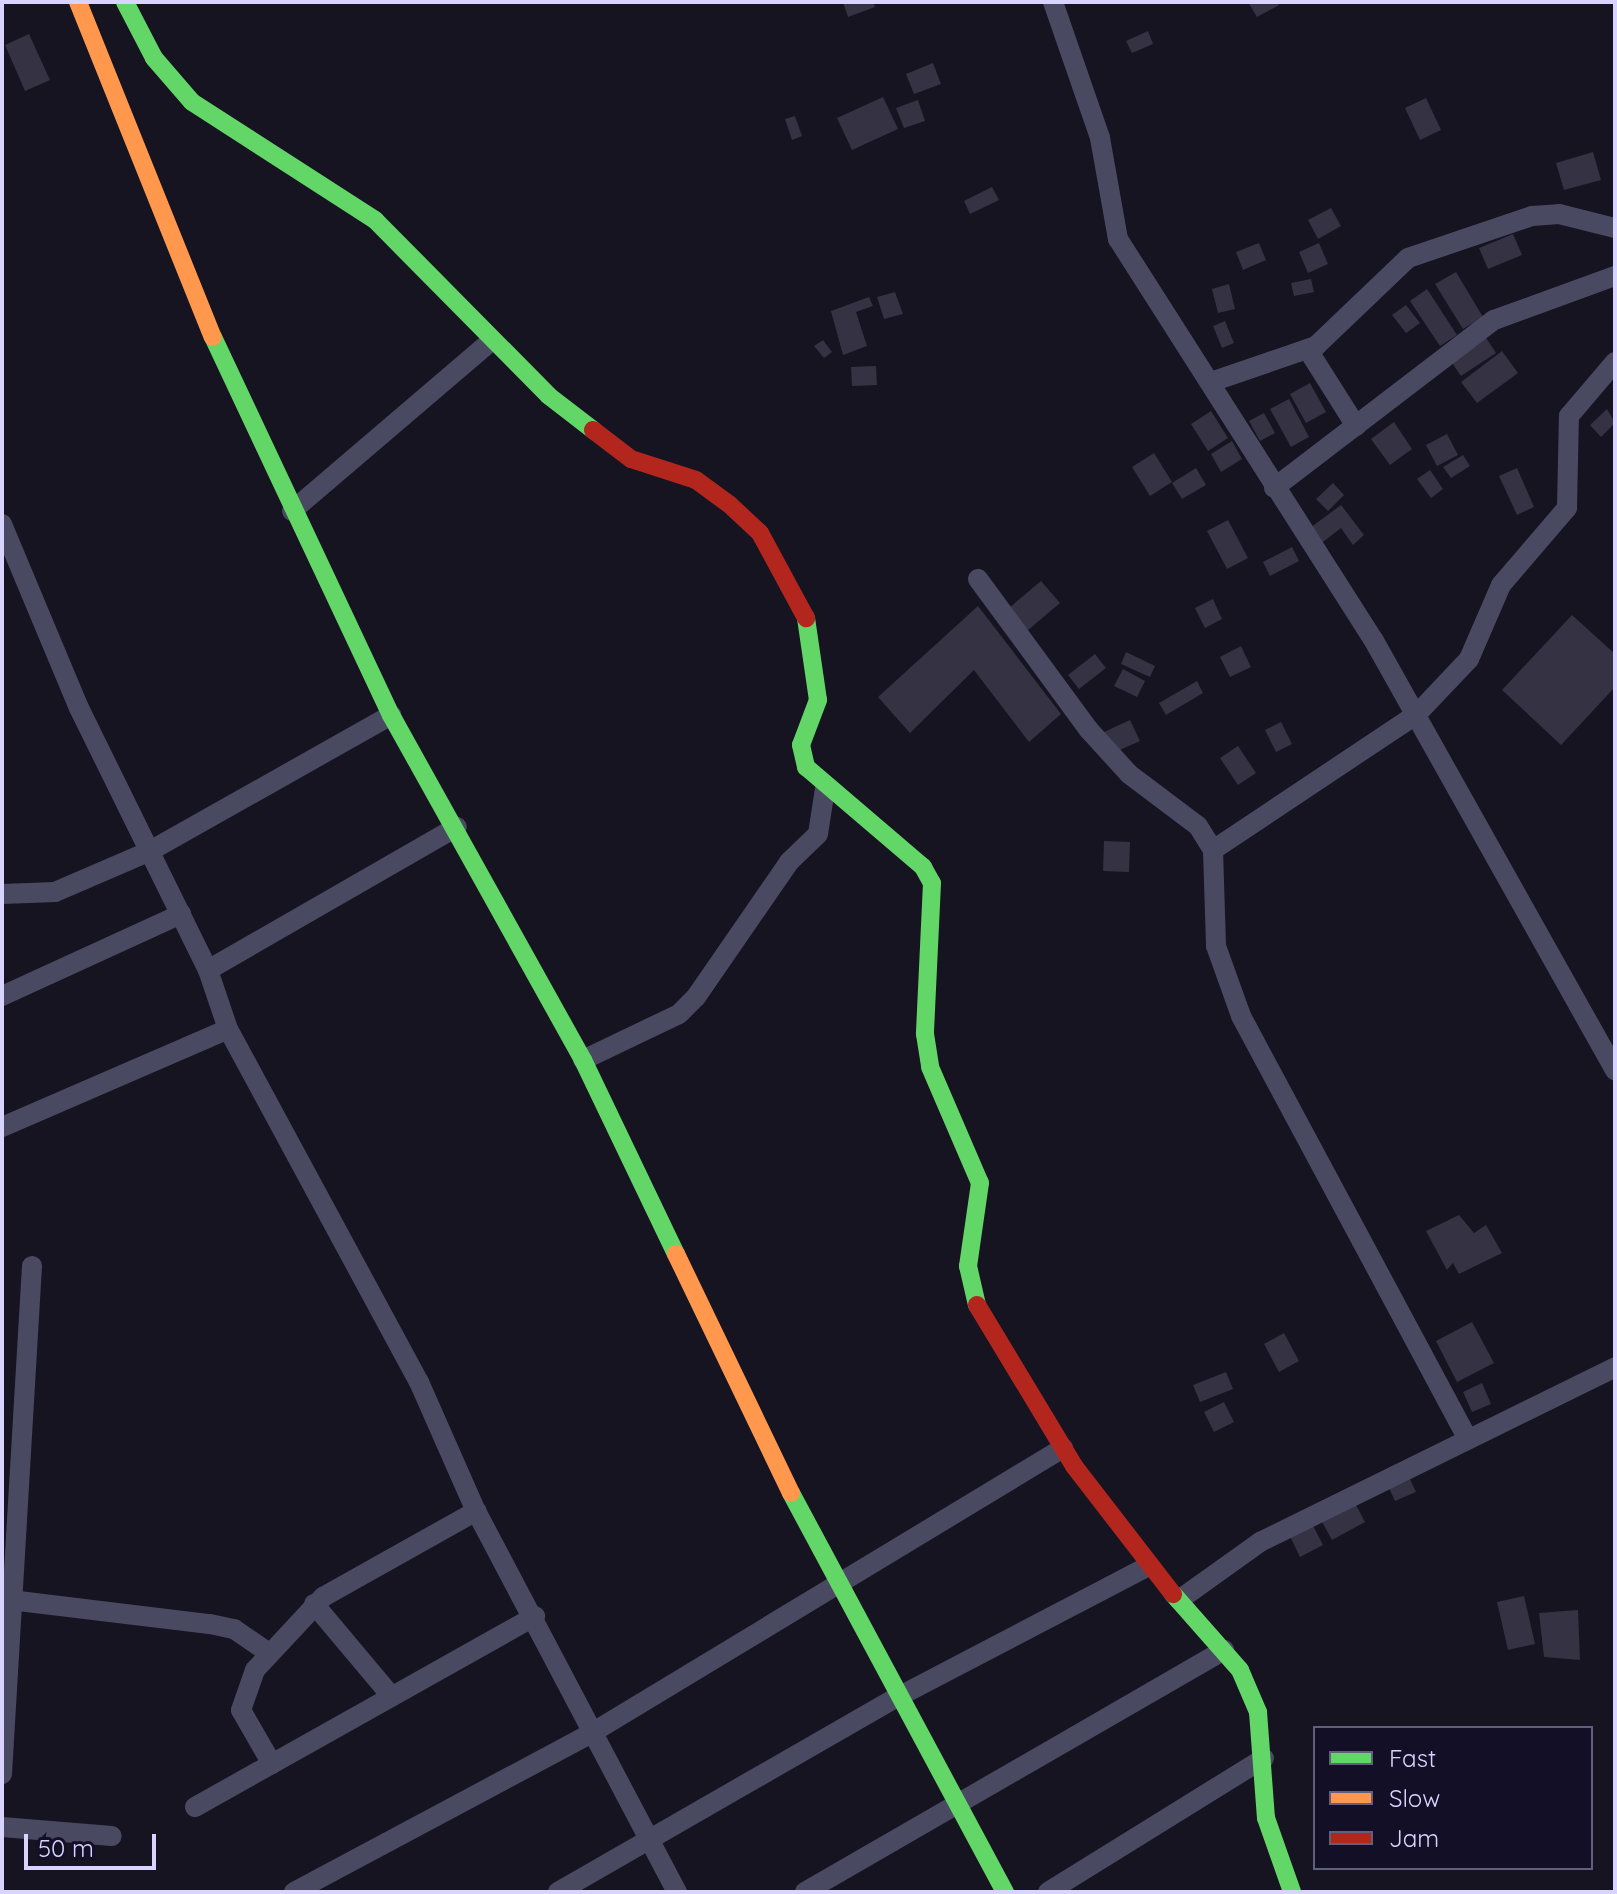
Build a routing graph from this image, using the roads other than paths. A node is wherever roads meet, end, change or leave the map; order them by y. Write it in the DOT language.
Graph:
graph roads {
  1 [pos="78,2"];
  2 [pos="125,2"];
  3 [pos="1053,2"];
  4 [pos="1615,228"];
  5 [pos="1615,276"];
  6 [pos="491,341"];
  7 [pos="1308,350"];
  8 [pos="1615,362"];
  9 [pos="1211,382"];
  10 [pos="1356,426"];
  11 [pos="1274,488"];
  12 [pos="292,511"];
  13 [pos="2,524"];
  14 [pos="978,579"];
  15 [pos="1417,714"];
  16 [pos="391,715"];
  17 [pos="825,789"];
  18 [pos="457,827"];
  19 [pos="1213,850"];
  20 [pos="150,851"];
  21 [pos="2,894"];
  22 [pos="181,914"];
  23 [pos="208,970"];
  24 [pos="2,996"];
  25 [pos="228,1029"];
  26 [pos="583,1060"];
  27 [pos="1615,1071"];
  28 [pos="2,1127"];
  29 [pos="32,1266"];
  30 [pos="1615,1367"];
  31 [pos="1468,1439"];
  32 [pos="1063,1448"];
  33 [pos="476,1511"];
  34 [pos="1148,1566"];
  35 [pos="833,1581"];
  36 [pos="7,1600"];
  37 [pos="1179,1600"];
  38 [pos="314,1604"];
  39 [pos="535,1616"];
  40 [pos="1224,1650"];
  41 [pos="269,1653"];
  42 [pos="392,1697"];
  43 [pos="894,1699"];
  44 [pos="595,1731"];
  45 [pos="1264,1758"];
  46 [pos="272,1764"];
  47 [pos="2,1774"];
  48 [pos="954,1804"];
  49 [pos="195,1807"];
  50 [pos="2,1827"];
  51 [pos="112,1836"];
  52 [pos="649,1840"];
  53 [pos="294,1892"];
  54 [pos="558,1892"];
  55 [pos="677,1892"];
  56 [pos="805,1892"];
  57 [pos="1005,1892"];
  58 [pos="1048,1892"];
  59 [pos="1292,1892"];
  1 -- 12 [label="street"];
  2 -- 6 [label="street"];
  3 -- 9 [label="street"];
  4 -- 7 [label="street"];
  5 -- 10 [label="street"];
  6 -- 12 [label="street"];
  6 -- 17 [label="street"];
  7 -- 9 [label="street"];
  7 -- 10 [label="street"];
  8 -- 15 [label="street"];
  9 -- 11 [label="street"];
  10 -- 11 [label="street"];
  11 -- 15 [label="street"];
  12 -- 16 [label="street"];
  13 -- 20 [label="street"];
  14 -- 19 [label="street"];
  15 -- 19 [label="street"];
  15 -- 27 [label="street"];
  16 -- 18 [label="street"];
  16 -- 20 [label="street"];
  17 -- 26 [label="street"];
  17 -- 32 [label="street"];
  18 -- 23 [label="street"];
  18 -- 26 [label="street"];
  19 -- 31 [label="street"];
  20 -- 21 [label="street"];
  20 -- 22 [label="street"];
  22 -- 23 [label="street"];
  22 -- 24 [label="street"];
  23 -- 25 [label="street"];
  25 -- 28 [label="street"];
  25 -- 33 [label="street"];
  26 -- 35 [label="street"];
  29 -- 36 [label="street"];
  30 -- 31 [label="street"];
  31 -- 37 [label="street"];
  32 -- 34 [label="street"];
  32 -- 35 [label="street"];
  33 -- 38 [label="street"];
  33 -- 39 [label="street"];
  34 -- 37 [label="street"];
  34 -- 43 [label="street"];
  35 -- 43 [label="street"];
  35 -- 44 [label="street"];
  36 -- 41 [label="street"];
  36 -- 47 [label="street"];
  37 -- 40 [label="street"];
  38 -- 41 [label="street"];
  38 -- 42 [label="street"];
  39 -- 42 [label="street"];
  39 -- 44 [label="street"];
  40 -- 45 [label="street"];
  40 -- 48 [label="street"];
  41 -- 46 [label="street"];
  42 -- 46 [label="street"];
  43 -- 48 [label="street"];
  43 -- 52 [label="street"];
  44 -- 52 [label="street"];
  44 -- 53 [label="street"];
  45 -- 58 [label="street"];
  45 -- 59 [label="street"];
  46 -- 49 [label="street"];
  48 -- 56 [label="street"];
  48 -- 57 [label="street"];
  50 -- 51 [label="street"];
  52 -- 54 [label="street"];
  52 -- 55 [label="street"];
}
